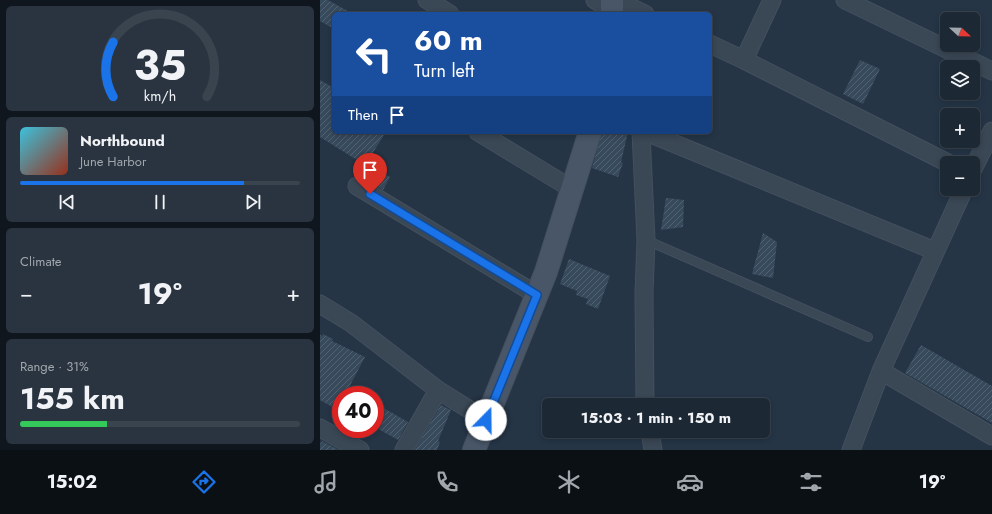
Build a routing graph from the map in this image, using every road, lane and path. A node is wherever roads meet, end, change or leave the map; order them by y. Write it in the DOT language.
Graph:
graph roads {
  1 [pos="427,0"];
  2 [pos="772,0"];
  3 [pos="845,0"];
  4 [pos="609,5"];
  5 [pos="447,12"];
  6 [pos="637,12"];
  7 [pos="712,45"];
  8 [pos="744,60"];
  9 [pos="992,70"];
  10 [pos="992,132"];
  11 [pos="481,134"];
  12 [pos="589,134"];
  13 [pos="641,134"];
  14 [pos="651,134"];
  15 [pos="980,156"];
  16 [pos="940,159"];
  17 [pos="357,186"];
  18 [pos="572,189"];
  19 [pos="961,196"];
  20 [pos="646,240"];
  21 [pos="935,251"];
  22 [pos="537,295"];
  23 [pos="320,304"];
  24 [pos="868,338"];
  25 [pos="881,371"];
  26 [pos="438,390"];
  27 [pos="646,398"];
  28 [pos="486,420"];
  29 [pos="320,428"];
  30 [pos="992,436"];
  31 [pos="651,438"];
  32 [pos="360,450"];
  33 [pos="404,450"];
  34 [pos="474,450"];
  35 [pos="653,450"];
  36 [pos="851,450"];
  1 -- 5 [label="street"];
  2 -- 8 [label="street"];
  3 -- 9 [label="street"];
  4 -- 6 [label="street"];
  7 -- 8 [label="street"];
  8 -- 16 [label="street"];
  10 -- 15 [label="street"];
  11 -- 18 [label="street"];
  12 -- 18 [label="street"];
  13 -- 20 [label="street"];
  14 -- 21 [label="street"];
  17 -- 22 [label="street"];
  18 -- 22 [label="street"];
  19 -- 21 [label="street"];
  20 -- 24 [label="lane"];
  20 -- 27 [label="street"];
  21 -- 25 [label="street"];
  22 -- 28 [label="street"];
  23 -- 26 [label="street"];
  25 -- 30 [label="street"];
  25 -- 36 [label="street"];
  26 -- 28 [label="street"];
  26 -- 33 [label="street"];
  28 -- 34 [label="street"];
  29 -- 32 [label="street"];
  31 -- 35 [label="street"];
}
